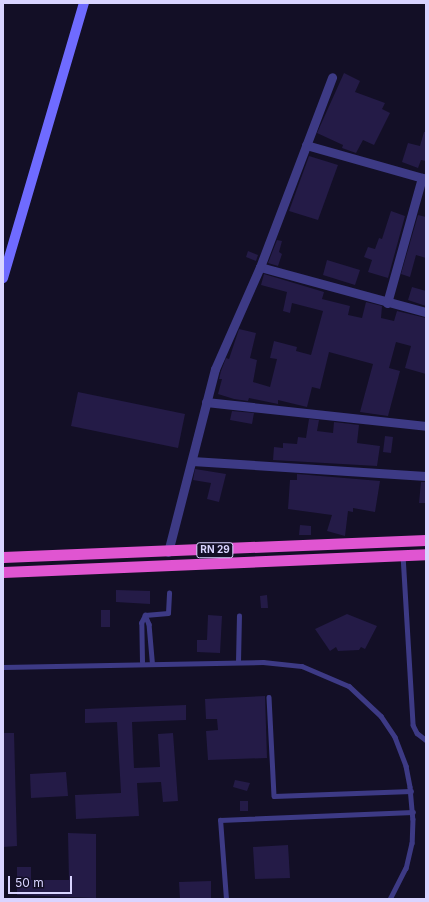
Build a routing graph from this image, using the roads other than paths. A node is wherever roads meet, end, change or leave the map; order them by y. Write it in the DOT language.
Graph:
graph roads {
  1 [pos="84,3"];
  2 [pos="332,77"];
  3 [pos="306,145"];
  4 [pos="424,179"];
  5 [pos="260,267"];
  6 [pos="3,278"];
  7 [pos="387,302"];
  8 [pos="426,312"];
  9 [pos="206,402"];
  10 [pos="426,426"];
  11 [pos="192,461"];
  12 [pos="426,476"];
  13 [pos="426,540"];
  14 [pos="168,552"];
  15 [pos="403,554"];
  16 [pos="426,554"];
  17 [pos="3,557"];
  18 [pos="3,572"];
  19 [pos="169,593"];
  20 [pos="145,615"];
  21 [pos="239,616"];
  22 [pos="142,662"];
  23 [pos="152,662"];
  24 [pos="238,662"];
  25 [pos="3,667"];
  26 [pos="269,697"];
  27 [pos="426,740"];
  28 [pos="411,791"];
  29 [pos="413,812"];
  30 [pos="226,899"];
  31 [pos="390,899"];
  1 -- 6 [label="main road"];
  2 -- 3 [label="street"];
  3 -- 4 [label="street"];
  3 -- 5 [label="street"];
  4 -- 7 [label="street"];
  5 -- 7 [label="street"];
  5 -- 9 [label="street"];
  7 -- 8 [label="street"];
  9 -- 10 [label="street"];
  9 -- 11 [label="street"];
  11 -- 12 [label="street"];
  11 -- 14 [label="street"];
  13 -- 14 [label="highway, RN 29"];
  14 -- 17 [label="highway, RN 29"];
  15 -- 16 [label="highway"];
  15 -- 18 [label="highway"];
  15 -- 27 [label="lane"];
  19 -- 20 [label="lane"];
  20 -- 22 [label="lane"];
  20 -- 23 [label="lane"];
  21 -- 24 [label="lane"];
  22 -- 23 [label="lane"];
  22 -- 25 [label="lane"];
  23 -- 24 [label="lane"];
  24 -- 28 [label="lane"];
  26 -- 28 [label="lane"];
  28 -- 29 [label="lane"];
  29 -- 30 [label="lane"];
  29 -- 31 [label="lane"];
}
